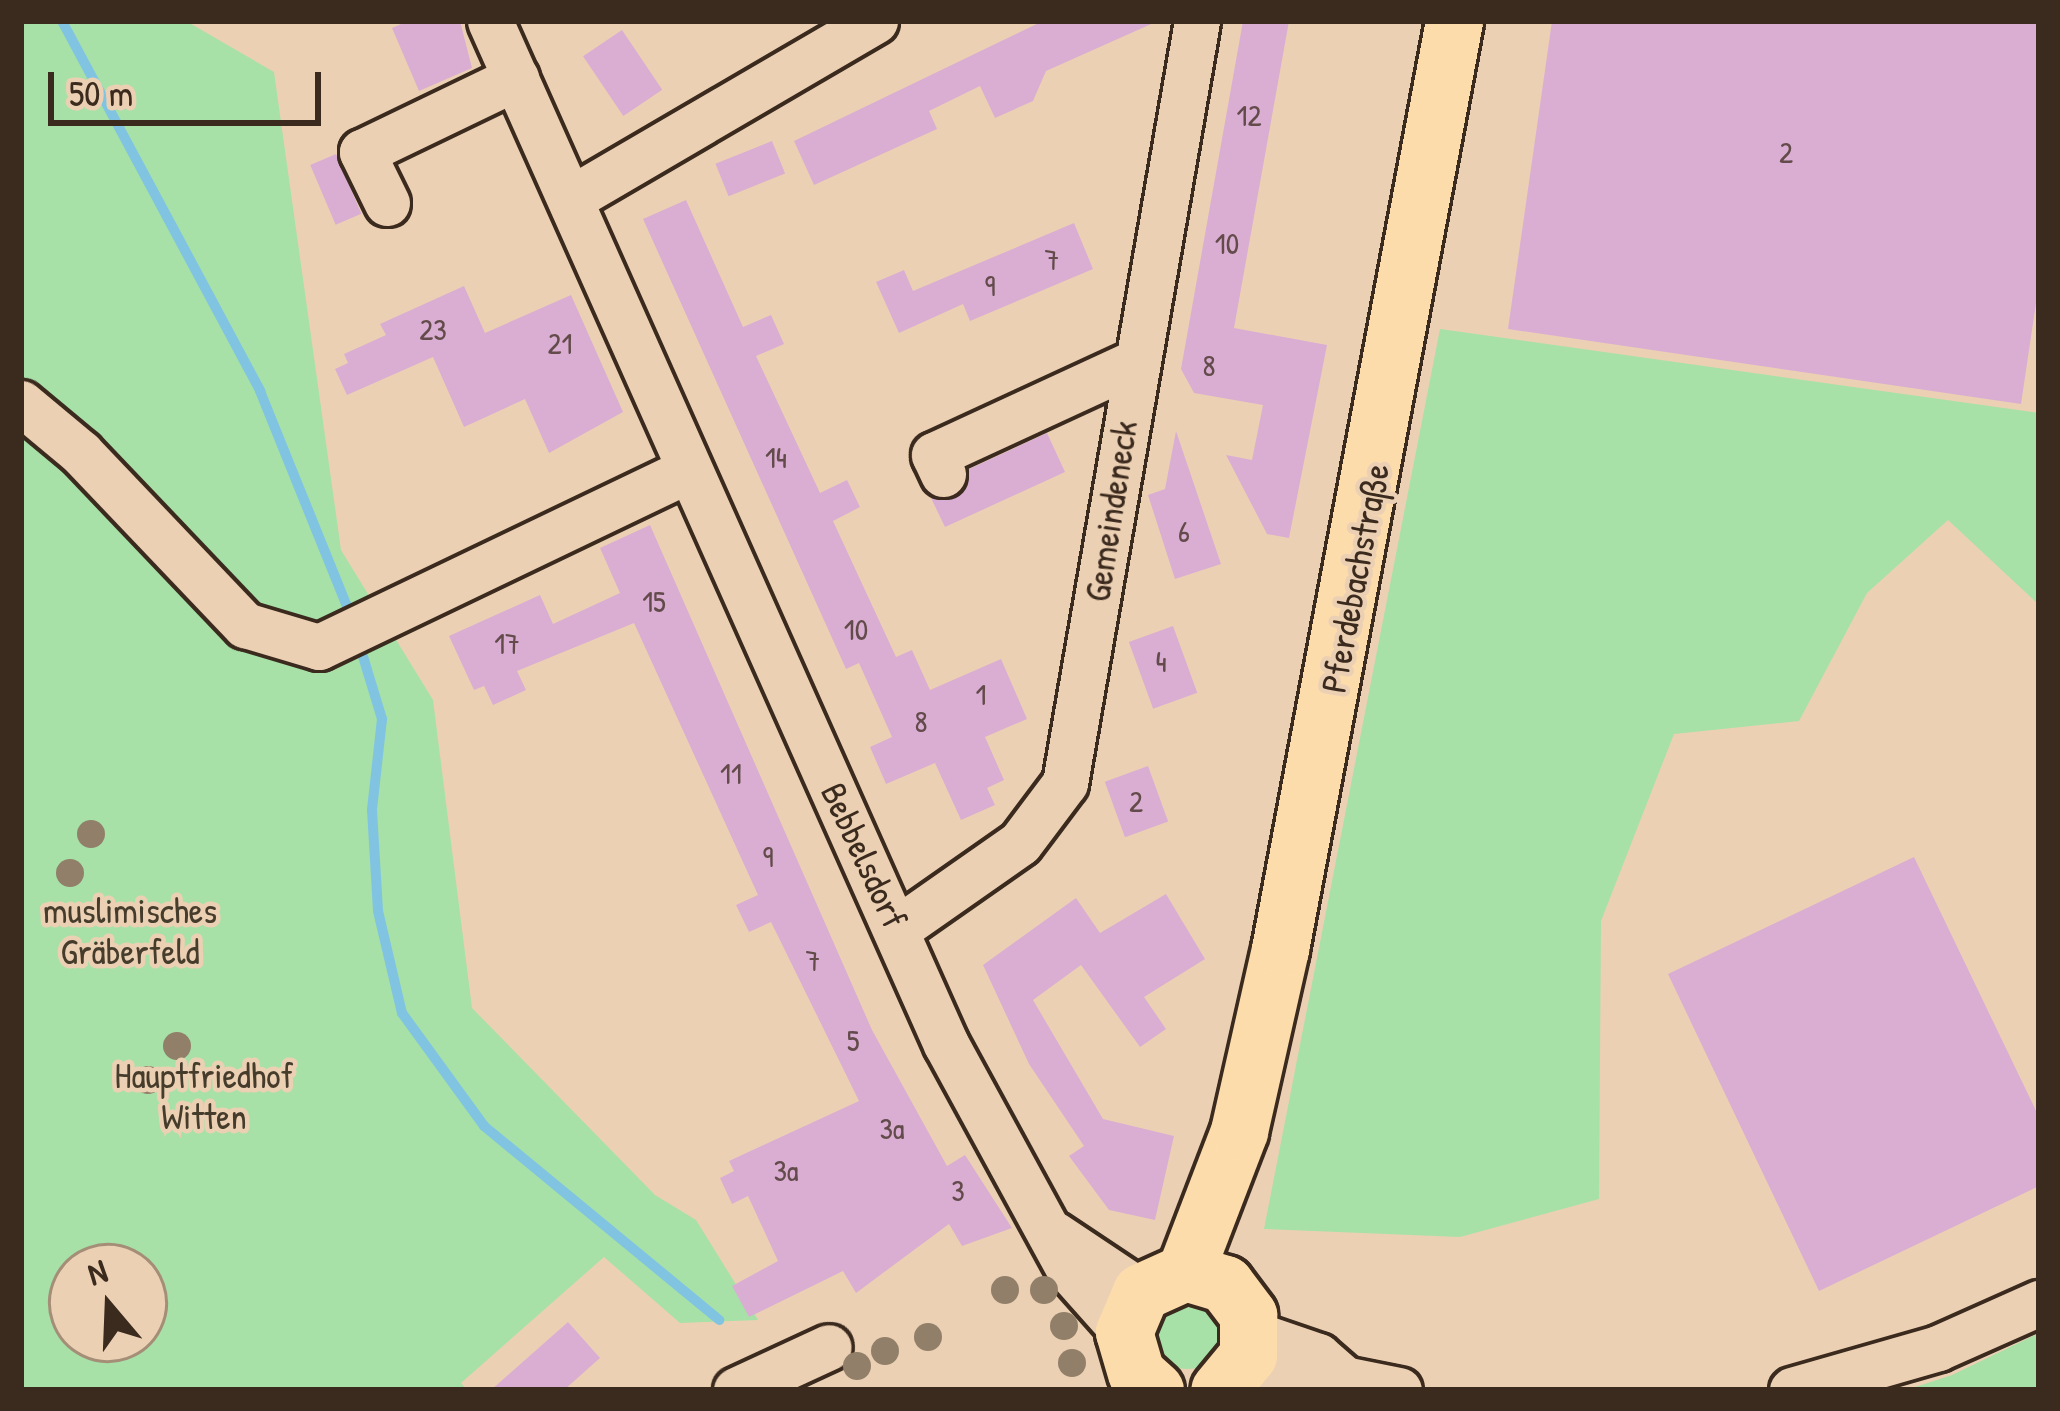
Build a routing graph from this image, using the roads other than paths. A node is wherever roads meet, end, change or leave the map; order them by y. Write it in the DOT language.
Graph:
graph roads {
  1 [pos="490,21"];
  2 [pos="875,21"];
  3 [pos="1197,21"];
  4 [pos="1454,21"];
  5 [pos="516,78"];
  6 [pos="572,198"];
  7 [pos="387,203"];
  8 [pos="1135,362"];
  9 [pos="21,404"];
  10 [pos="684,472"];
  11 [pos="943,474"];
  12 [pos="900,927"];
  13 [pos="2039,1303"];
  14 [pos="1198,1325"];
  15 [pos="829,1347"];
  16 [pos="736,1390"];
  17 [pos="1153,1390"];
  18 [pos="1399,1390"];
  19 [pos="1792,1390"];
  1 -- 5 [label="street, Bebbelsdorf"];
  2 -- 6 [label="street"];
  3 -- 8 [label="street, Gemeindeneck"];
  4 -- 14 [label="main road, Pferdebachstraße"];
  5 -- 6 [label="street, Bebbelsdorf"];
  5 -- 7 [label="street"];
  6 -- 10 [label="street, Bebbelsdorf"];
  8 -- 11 [label="street"];
  8 -- 12 [label="street, Gemeindeneck"];
  9 -- 10 [label="street"];
  10 -- 12 [label="street, Bebbelsdorf"];
  12 -- 14 [label="street, Bebbelsdorf"];
  13 -- 19 [label="street"];
  14 -- 17 [label="main road"];
  14 -- 18 [label="street"];
  15 -- 16 [label="street"];
}
